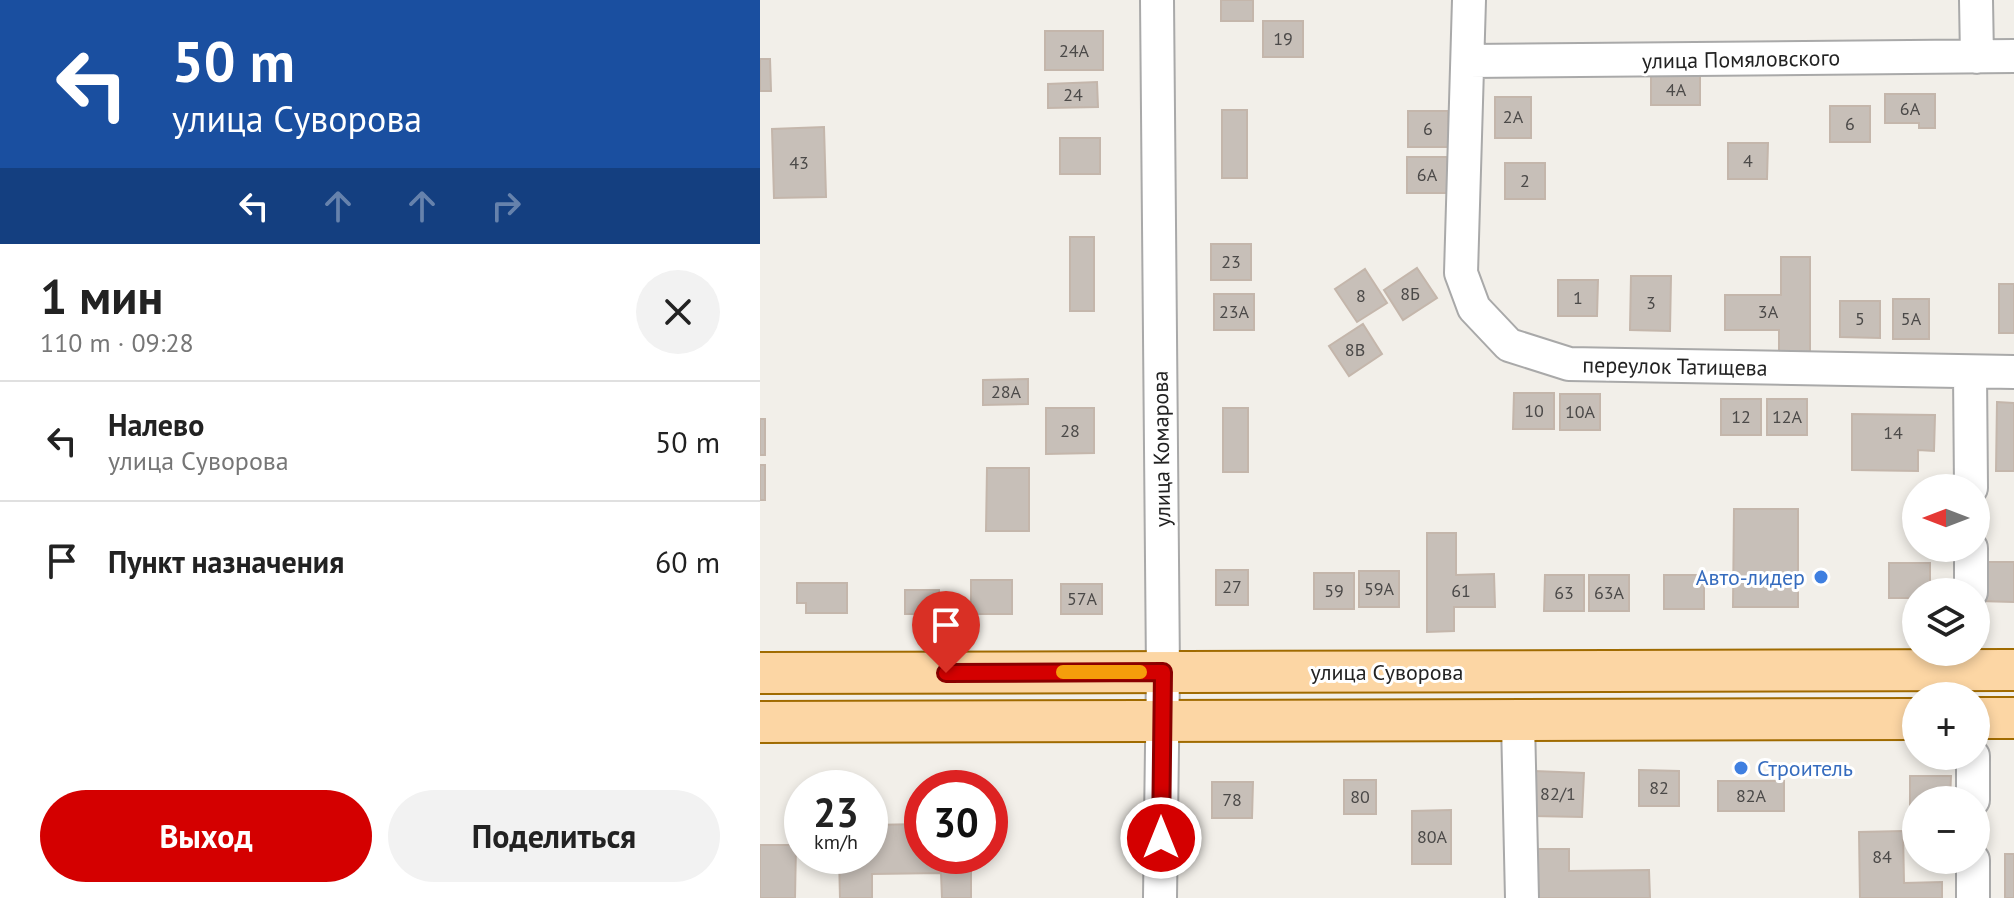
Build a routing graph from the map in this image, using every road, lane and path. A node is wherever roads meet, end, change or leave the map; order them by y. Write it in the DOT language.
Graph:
graph roads {
  1 [pos="1157,0"];
  2 [pos="1469,0"];
  3 [pos="1976,0"];
  4 [pos="2014,56"];
  5 [pos="1977,57"];
  6 [pos="1469,61"];
  7 [pos="2014,372"];
  8 [pos="1970,373"];
  9 [pos="1971,474"];
  10 [pos="1990,665"];
  11 [pos="1941,666"];
  12 [pos="2014,670"];
  13 [pos="1911,671"];
  14 [pos="1163,672"];
  15 [pos="760,673"];
  16 [pos="1911,682"];
  17 [pos="1990,718"];
  18 [pos="2014,718"];
  19 [pos="1902,719"];
  20 [pos="1163,721"];
  21 [pos="760,722"];
  22 [pos="1518,722"];
  23 [pos="1973,874"];
  24 [pos="1160,898"];
  25 [pos="1522,898"];
  26 [pos="1973,898"];
  1 -- 14 [label="street, улица Комарова"];
  2 -- 6 [label="street, переулок Татищева"];
  3 -- 5 [label="street"];
  4 -- 5 [label="street, улица Помяловского"];
  5 -- 6 [label="street, улица Помяловского"];
  6 -- 8 [label="street, переулок Татищева"];
  7 -- 8 [label="street, переулок Татищева"];
  8 -- 9 [label="street"];
  10 -- 12 [label="main road, улица Суворова"];
  11 -- 13 [label="main road, улица Суворова"];
  13 -- 14 [label="main road, улица Суворова"];
  13 -- 16 [label="main road"];
  14 -- 15 [label="main road, улица Суворова"];
  14 -- 20 [label="street, улица Комарова"];
  17 -- 18 [label="main road"];
  19 -- 22 [label="main road"];
  20 -- 21 [label="main road"];
  20 -- 22 [label="main road"];
  20 -- 24 [label="street, улица Комарова"];
  22 -- 25 [label="street"];
  23 -- 26 [label="street"];
}
